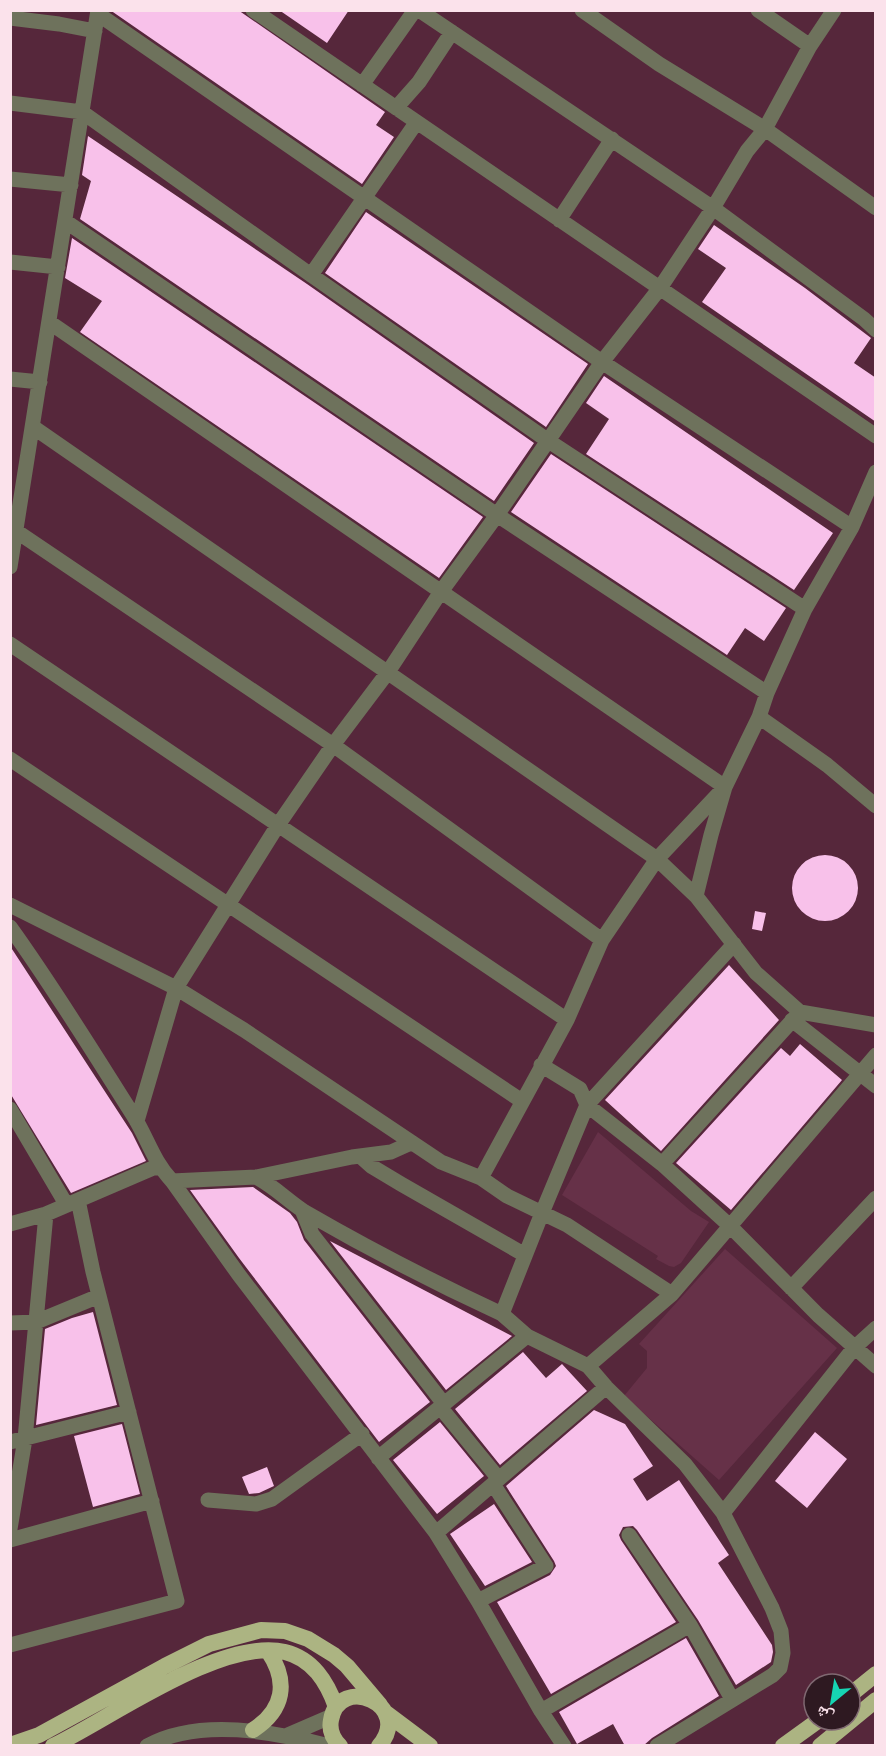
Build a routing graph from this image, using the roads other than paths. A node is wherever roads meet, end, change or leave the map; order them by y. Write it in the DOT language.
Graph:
graph roads {
  1 [pos="253,10"];
  2 [pos="417,10"];
  3 [pos="582,10"];
  4 [pos="758,10"];
  5 [pos="834,10"];
  6 [pos="98,12"];
  7 [pos="10,18"];
  8 [pos="95,31"];
  9 [pos="452,32"];
  10 [pos="810,46"];
  11 [pos="362,85"];
  12 [pos="10,103"];
  13 [pos="396,108"];
  14 [pos="82,112"];
  15 [pos="416,123"];
  16 [pos="765,129"];
  17 [pos="612,139"];
  18 [pos="10,179"];
  19 [pos="71,185"];
  20 [pos="365,199"];
  21 [pos="713,208"];
  22 [pos="876,208"];
  23 [pos="559,220"];
  24 [pos="65,221"];
  25 [pos="10,262"];
  26 [pos="58,267"];
  27 [pos="311,275"];
  28 [pos="660,288"];
  29 [pos="49,322"];
  30 [pos="876,330"];
  31 [pos="602,362"];
  32 [pos="10,379"];
  33 [pos="40,382"];
  34 [pos="33,427"];
  35 [pos="876,436"];
  36 [pos="547,440"];
  37 [pos="874,478"];
  38 [pos="16,491"];
  39 [pos="497,515"];
  40 [pos="852,527"];
  41 [pos="16,531"];
  42 [pos="10,567"];
  43 [pos="440,592"];
  44 [pos="805,609"];
  45 [pos="10,644"];
  46 [pos="388,672"];
  47 [pos="767,693"];
  48 [pos="759,717"];
  49 [pos="333,745"];
  50 [pos="10,759"];
  51 [pos="725,787"];
  52 [pos="876,806"];
  53 [pos="278,825"];
  54 [pos="657,859"];
  55 [pos="696,896"];
  56 [pos="10,905"];
  57 [pos="229,906"];
  58 [pos="10,927"];
  59 [pos="602,940"];
  60 [pos="734,944"];
  61 [pos="177,987"];
  62 [pos="796,1016"];
  63 [pos="567,1020"];
  64 [pos="876,1025"];
  65 [pos="876,1055"];
  66 [pos="542,1065"];
  67 [pos="860,1073"];
  68 [pos="876,1086"];
  69 [pos="522,1101"];
  70 [pos="587,1105"];
  71 [pos="10,1108"];
  72 [pos="137,1121"];
  73 [pos="411,1143"];
  74 [pos="361,1157"];
  75 [pos="662,1164"];
  76 [pos="160,1168"];
  77 [pos="256,1177"];
  78 [pos="481,1178"];
  79 [pos="172,1181"];
  80 [pos="876,1198"];
  81 [pos="72,1202"];
  82 [pos="302,1210"];
  83 [pos="542,1213"];
  84 [pos="46,1214"];
  85 [pos="10,1224"];
  86 [pos="730,1226"];
  87 [pos="525,1255"];
  88 [pos="791,1288"];
  89 [pos="672,1294"];
  90 [pos="99,1296"];
  91 [pos="502,1314"];
  92 [pos="36,1322"];
  93 [pos="10,1323"];
  94 [pos="876,1328"];
  95 [pos="527,1336"];
  96 [pos="854,1348"];
  97 [pos="588,1366"];
  98 [pos="876,1366"];
  99 [pos="606,1387"];
  100 [pos="442,1406"];
  101 [pos="129,1412"];
  102 [pos="362,1434"];
  103 [pos="18,1440"];
  104 [pos="378,1458"];
  105 [pos="496,1482"];
  106 [pos="208,1500"];
  107 [pos="152,1501"];
  108 [pos="723,1513"];
  109 [pos="10,1529"];
  110 [pos="436,1533"];
  111 [pos="629,1535"];
  112 [pos="10,1540"];
  113 [pos="478,1601"];
  114 [pos="690,1625"];
  115 [pos="10,1645"];
  116 [pos="268,1651"];
  117 [pos="876,1674"];
  118 [pos="862,1685"];
  119 [pos="732,1699"];
  120 [pos="876,1700"];
  121 [pos="383,1709"];
  122 [pos="334,1711"];
  123 [pos="541,1711"];
  124 [pos="253,1730"];
  125 [pos="802,1732"];
  126 [pos="288,1736"];
  127 [pos="10,1745"];
  128 [pos="53,1746"];
  129 [pos="147,1746"];
  130 [pos="329,1746"];
  131 [pos="340,1746"];
  132 [pos="379,1746"];
  133 [pos="430,1746"];
  134 [pos="564,1746"];
  135 [pos="657,1746"];
  136 [pos="783,1746"];
  137 [pos="820,1746"];
  1 -- 11 [label="street"];
  2 -- 9 [label="street"];
  2 -- 11 [label="street"];
  3 -- 16 [label="street"];
  4 -- 10 [label="street"];
  5 -- 10 [label="street"];
  6 -- 8 [label="street"];
  6 -- 20 [label="street"];
  7 -- 8 [label="street"];
  8 -- 14 [label="street"];
  9 -- 13 [label="street"];
  9 -- 17 [label="street"];
  10 -- 16 [label="street"];
  11 -- 13 [label="street"];
  12 -- 14 [label="street"];
  13 -- 15 [label="street"];
  14 -- 19 [label="street"];
  14 -- 27 [label="street"];
  15 -- 20 [label="street"];
  15 -- 23 [label="street"];
  16 -- 21 [label="street"];
  16 -- 22 [label="street"];
  17 -- 21 [label="street"];
  17 -- 23 [label="street"];
  18 -- 19 [label="street"];
  19 -- 24 [label="street"];
  20 -- 27 [label="street"];
  20 -- 31 [label="street"];
  21 -- 28 [label="street"];
  21 -- 30 [label="street"];
  23 -- 28 [label="street"];
  24 -- 26 [label="street"];
  24 -- 39 [label="street"];
  25 -- 26 [label="street"];
  26 -- 29 [label="street"];
  27 -- 36 [label="street"];
  28 -- 31 [label="street"];
  28 -- 35 [label="street"];
  29 -- 33 [label="street"];
  29 -- 43 [label="street"];
  31 -- 36 [label="street"];
  31 -- 40 [label="street"];
  32 -- 33 [label="street"];
  33 -- 34 [label="street"];
  34 -- 38 [label="street"];
  34 -- 46 [label="street"];
  36 -- 39 [label="street"];
  36 -- 44 [label="street"];
  37 -- 40 [label="street"];
  38 -- 41 [label="street"];
  39 -- 43 [label="street"];
  39 -- 47 [label="street"];
  40 -- 44 [label="street"];
  41 -- 42 [label="street"];
  41 -- 49 [label="street"];
  43 -- 46 [label="street"];
  43 -- 51 [label="street"];
  44 -- 47 [label="street"];
  45 -- 53 [label="street"];
  46 -- 49 [label="street"];
  46 -- 54 [label="street"];
  47 -- 48 [label="street"];
  48 -- 51 [label="street"];
  48 -- 52 [label="street"];
  49 -- 53 [label="street"];
  49 -- 59 [label="street"];
  50 -- 57 [label="street"];
  51 -- 54 [label="street"];
  51 -- 55 [label="street"];
  53 -- 57 [label="street"];
  53 -- 63 [label="street"];
  54 -- 55 [label="street"];
  54 -- 59 [label="street"];
  55 -- 60 [label="street"];
  56 -- 61 [label="street"];
  57 -- 61 [label="street"];
  57 -- 69 [label="street"];
  58 -- 72 [label="street"];
  59 -- 63 [label="street"];
  60 -- 62 [label="street"];
  60 -- 70 [label="street"];
  61 -- 72 [label="street"];
  61 -- 73 [label="street"];
  62 -- 64 [label="street"];
  62 -- 67 [label="street"];
  62 -- 75 [label="street"];
  63 -- 66 [label="street"];
  65 -- 67 [label="street"];
  66 -- 69 [label="street"];
  66 -- 70 [label="street"];
  67 -- 68 [label="street"];
  67 -- 86 [label="street"];
  69 -- 78 [label="street"];
  70 -- 75 [label="street"];
  70 -- 83 [label="street"];
  71 -- 81 [label="street"];
  72 -- 76 [label="street"];
  73 -- 74 [label="street"];
  73 -- 78 [label="street"];
  74 -- 77 [label="street"];
  74 -- 87 [label="street"];
  75 -- 86 [label="street"];
  76 -- 79 [label="street"];
  76 -- 81 [label="street"];
  77 -- 79 [label="street"];
  77 -- 82 [label="street"];
  78 -- 83 [label="street"];
  79 -- 102 [label="street"];
  80 -- 88 [label="street"];
  81 -- 84 [label="street"];
  81 -- 90 [label="street"];
  82 -- 91 [label="street"];
  82 -- 100 [label="street"];
  83 -- 87 [label="street"];
  83 -- 89 [label="street"];
  84 -- 85 [label="street"];
  84 -- 92 [label="street"];
  86 -- 88 [label="street"];
  86 -- 89 [label="street"];
  87 -- 91 [label="street"];
  88 -- 96 [label="street"];
  89 -- 97 [label="street"];
  90 -- 92 [label="street"];
  90 -- 101 [label="street"];
  91 -- 95 [label="street"];
  92 -- 93 [label="street"];
  92 -- 103 [label="street"];
  94 -- 96 [label="street"];
  95 -- 97 [label="street"];
  95 -- 100 [label="street"];
  96 -- 98 [label="street"];
  96 -- 108 [label="street"];
  97 -- 99 [label="street"];
  99 -- 105 [label="street"];
  99 -- 108 [label="street"];
  100 -- 104 [label="street"];
  100 -- 105 [label="street"];
  101 -- 103 [label="street"];
  101 -- 107 [label="street"];
  102 -- 104 [label="street"];
  102 -- 106 [label="street"];
  103 -- 109 [label="street"];
  104 -- 110 [label="street"];
  105 -- 110 [label="street"];
  105 -- 113 [label="street"];
  107 -- 112 [label="street"];
  107 -- 115 [label="street"];
  108 -- 119 [label="street"];
  110 -- 113 [label="street"];
  111 -- 114 [label="street"];
  113 -- 123 [label="street"];
  114 -- 119 [label="street"];
  114 -- 123 [label="street"];
  116 -- 122 [label="highway"];
  116 -- 124 [label="highway"];
  116 -- 128 [label="highway"];
  117 -- 118 [label="highway"];
  119 -- 135 [label="street"];
  120 -- 137 [label="highway"];
  121 -- 122 [label="highway"];
  121 -- 127 [label="highway"];
  121 -- 132 [label="highway"];
  121 -- 133 [label="highway"];
  122 -- 126 [label="street"];
  122 -- 131 [label="highway"];
  123 -- 134 [label="street"];
  124 -- 126 [label="street"];
  124 -- 129 [label="street"];
  125 -- 136 [label="highway"];
  126 -- 130 [label="street"];
}
